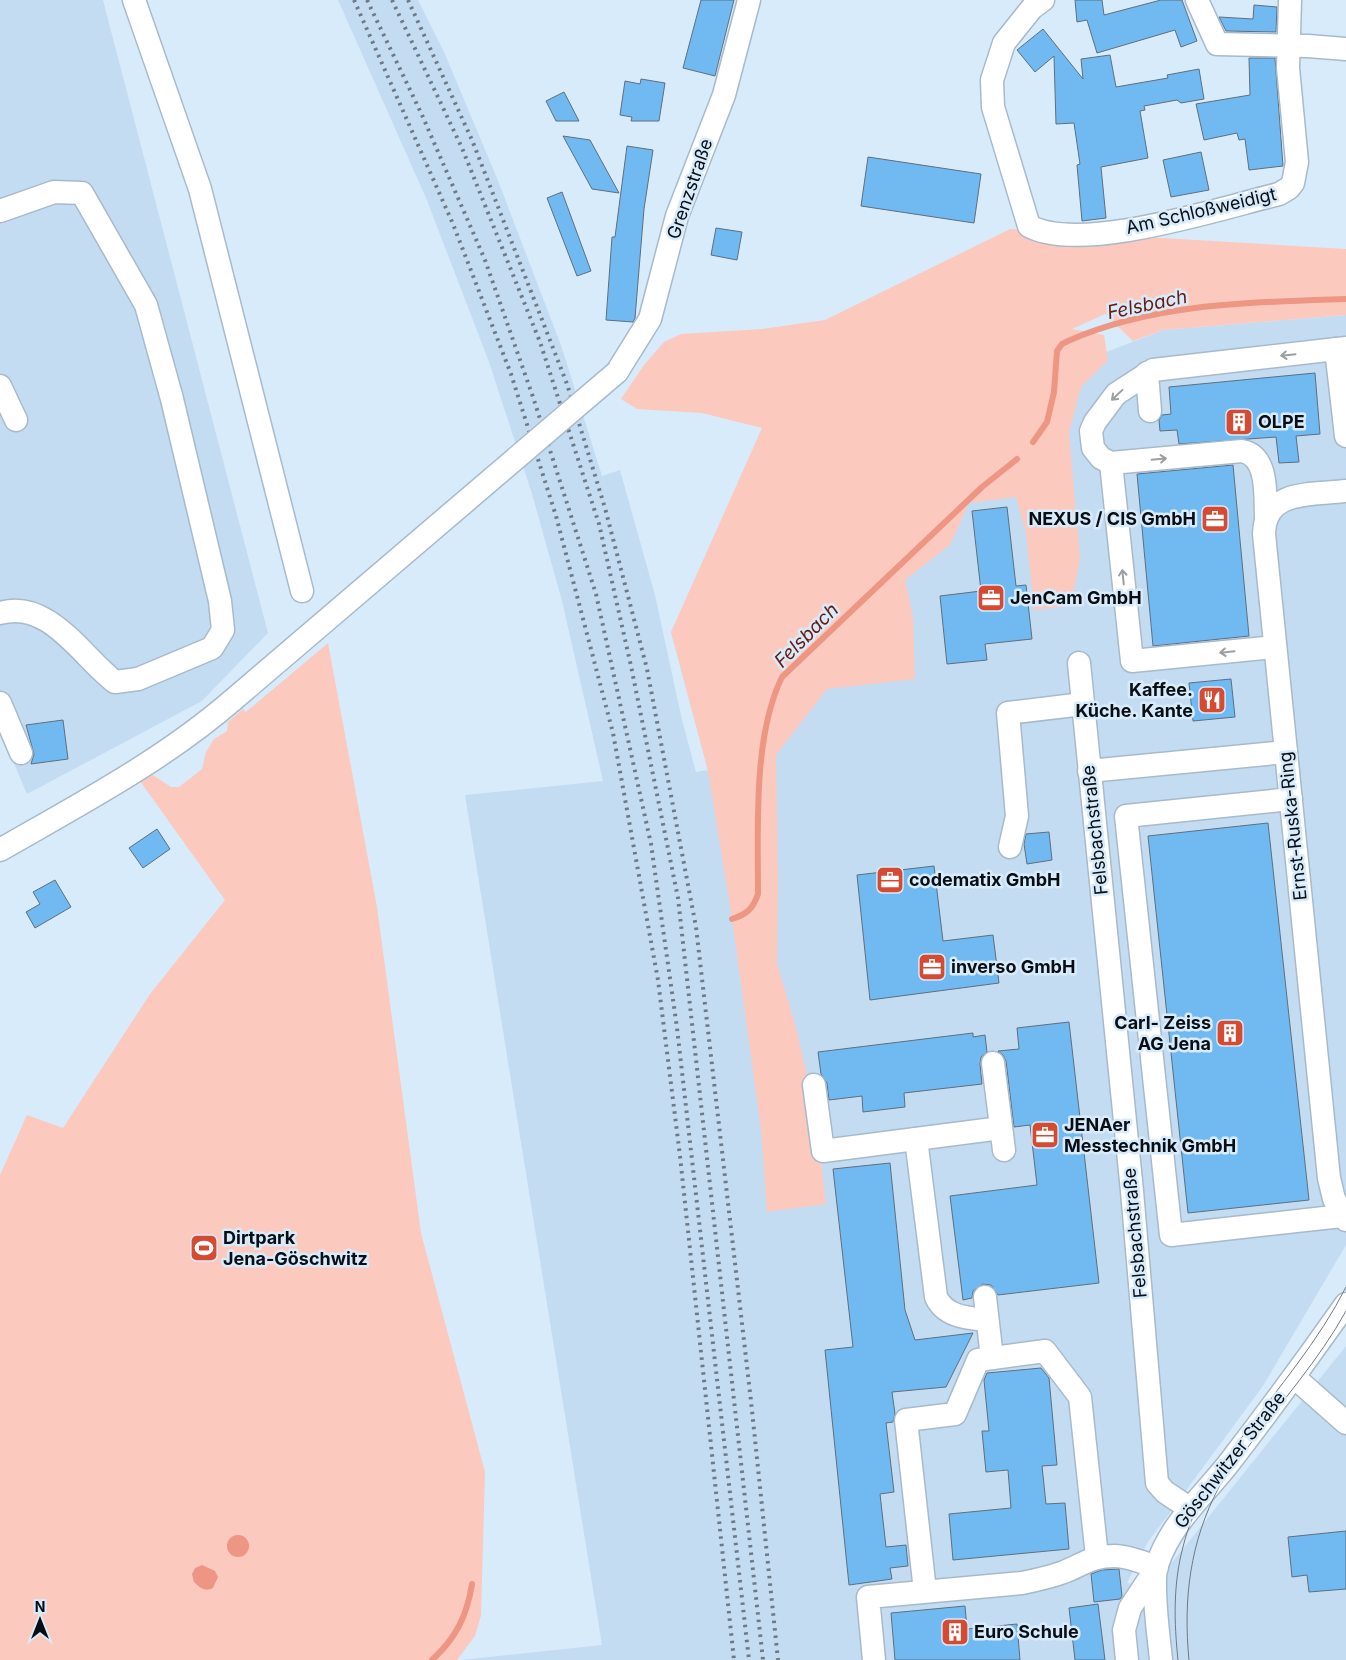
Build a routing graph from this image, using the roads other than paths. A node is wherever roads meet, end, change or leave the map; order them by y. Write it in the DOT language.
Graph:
graph roads {
  1 [pos="134,0"];
  2 [pos="749,0"];
  3 [pos="1197,0"];
  4 [pos="1290,0"];
  5 [pos="1034,3"];
  6 [pos="1290,47"];
  7 [pos="1346,49"];
  8 [pos="0,211"];
  9 [pos="1341,349"];
  10 [pos="1147,373"];
  11 [pos="0,386"];
  12 [pos="1150,411"];
  13 [pos="16,420"];
  14 [pos="1346,436"];
  15 [pos="1111,463"];
  16 [pos="1346,491"];
  17 [pos="1266,517"];
  18 [pos="302,591"];
  19 [pos="0,613"];
  20 [pos="1275,647"];
  21 [pos="1079,663"];
  22 [pos="0,702"];
  23 [pos="1083,704"];
  24 [pos="1286,752"];
  25 [pos="20,753"];
  26 [pos="1089,771"];
  27 [pos="1290,799"];
  28 [pos="1010,847"];
  29 [pos="0,850"];
  30 [pos="993,1063"];
  31 [pos="814,1086"];
  32 [pos="1001,1128"];
  33 [pos="916,1139"];
  34 [pos="1004,1150"];
  35 [pos="1344,1218"];
  36 [pos="985,1297"];
  37 [pos="1346,1304"];
  38 [pos="987,1320"];
  39 [pos="992,1358"];
  40 [pos="1294,1377"];
  41 [pos="1346,1423"];
  42 [pos="1188,1508"];
  43 [pos="1098,1557"];
  44 [pos="1157,1567"];
  45 [pos="925,1591"];
  46 [pos="874,1660"];
  47 [pos="1127,1660"];
  48 [pos="1161,1660"];
  1 -- 18 [label="street"];
  2 -- 29 [label="street, Grenzstraße, bridge"];
  3 -- 6 [label="street"];
  4 -- 6 [label="street, Am Schloßweidigt"];
  5 -- 6 [label="street, Am Schloßweidigt"];
  6 -- 7 [label="street"];
  8 -- 19 [label="street"];
  9 -- 10 [label="street, one-way"];
  9 -- 14 [label="street"];
  10 -- 12 [label="street"];
  10 -- 15 [label="street, one-way"];
  11 -- 13 [label="street"];
  15 -- 17 [label="street, Ernst-Ruska-Ring, one-way"];
  20 -- 15 [label="street, one-way"];
  16 -- 17 [label="street"];
  17 -- 20 [label="street, Ernst-Ruska-Ring"];
  20 -- 24 [label="street, Ernst-Ruska-Ring"];
  21 -- 23 [label="street, Felsbachstraße"];
  22 -- 25 [label="street"];
  23 -- 26 [label="street, Felsbachstraße"];
  23 -- 28 [label="street"];
  24 -- 26 [label="street"];
  24 -- 27 [label="street, Ernst-Ruska-Ring"];
  26 -- 42 [label="street, Felsbachstraße"];
  27 -- 35 [label="street, Ernst-Ruska-Ring"];
  27 -- 35 [label="street"];
  30 -- 32 [label="street"];
  31 -- 33 [label="street"];
  32 -- 33 [label="street"];
  32 -- 34 [label="street"];
  33 -- 38 [label="street"];
  36 -- 38 [label="street"];
  37 -- 40 [label="street, Göschwitzer Straße"];
  38 -- 39 [label="street"];
  39 -- 43 [label="street"];
  39 -- 45 [label="street"];
  40 -- 41 [label="street"];
  40 -- 42 [label="street, Göschwitzer Straße"];
  42 -- 44 [label="street, Göschwitzer Straße"];
  43 -- 44 [label="street"];
  43 -- 45 [label="street"];
  44 -- 47 [label="street"];
  44 -- 48 [label="street, Göschwitzer Straße"];
  45 -- 46 [label="street"];
}
